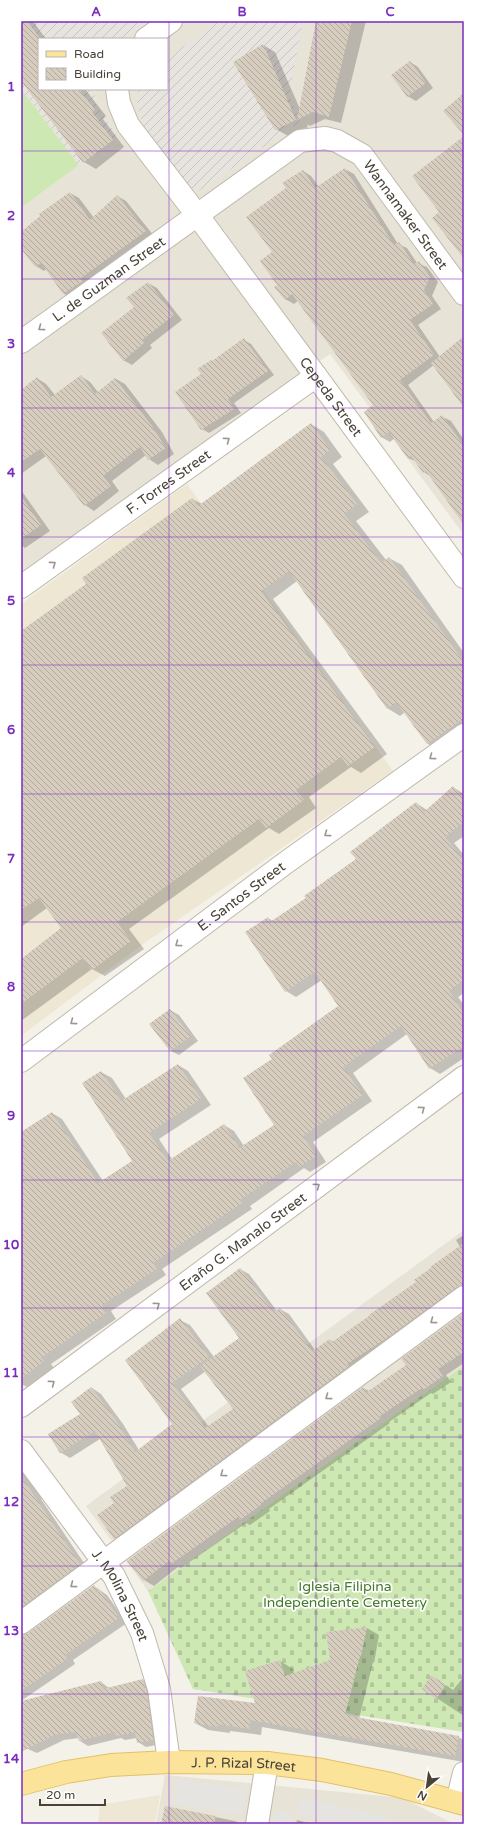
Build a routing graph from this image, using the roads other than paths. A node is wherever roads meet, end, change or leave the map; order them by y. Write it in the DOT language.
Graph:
graph roads {
  1 [pos="171,21"];
  2 [pos="147,38"];
  3 [pos="117,90"];
  4 [pos="198,216"];
  5 [pos="464,294"];
  6 [pos="21,342"];
  7 [pos="316,376"];
  8 [pos="464,577"];
  9 [pos="21,587"];
  10 [pos="464,735"];
  11 [pos="21,1061"];
  12 [pos="464,1077"];
  13 [pos="464,1297"];
  14 [pos="21,1406"];
  15 [pos="21,1451"];
  16 [pos="104,1561"];
  17 [pos="21,1623"];
  18 [pos="169,1762"];
  19 [pos="267,1763"];
  20 [pos="464,1773"];
  21 [pos="21,1784"];
  22 [pos="460,1803"];
  23 [pos="257,1824"];
  1 -- 2 [label="street"];
  3 -- 4 [label="street, Cepeda Street"];
  4 -- 5 [label="street, Wannamaker Street"];
  4 -- 6 [label="street, L. de Guzman Street, one-way"];
  4 -- 7 [label="street, Cepeda Street"];
  7 -- 8 [label="street, Cepeda Street"];
  9 -- 7 [label="street, F. Torres Street, one-way"];
  10 -- 11 [label="street, E. Santos Street, one-way"];
  14 -- 12 [label="street, Eraño G. Manalo Street, one-way"];
  13 -- 16 [label="street, one-way"];
  15 -- 16 [label="street, J. Molina Street"];
  16 -- 17 [label="street, one-way"];
  16 -- 18 [label="street, J. Molina Street"];
  18 -- 19 [label="main road, J. P. Rizal Street"];
  18 -- 21 [label="main road, J. P. Rizal Street"];
  19 -- 22 [label="main road, J. P. Rizal Street"];
  19 -- 23 [label="street"];
  20 -- 22 [label="street"];
}
